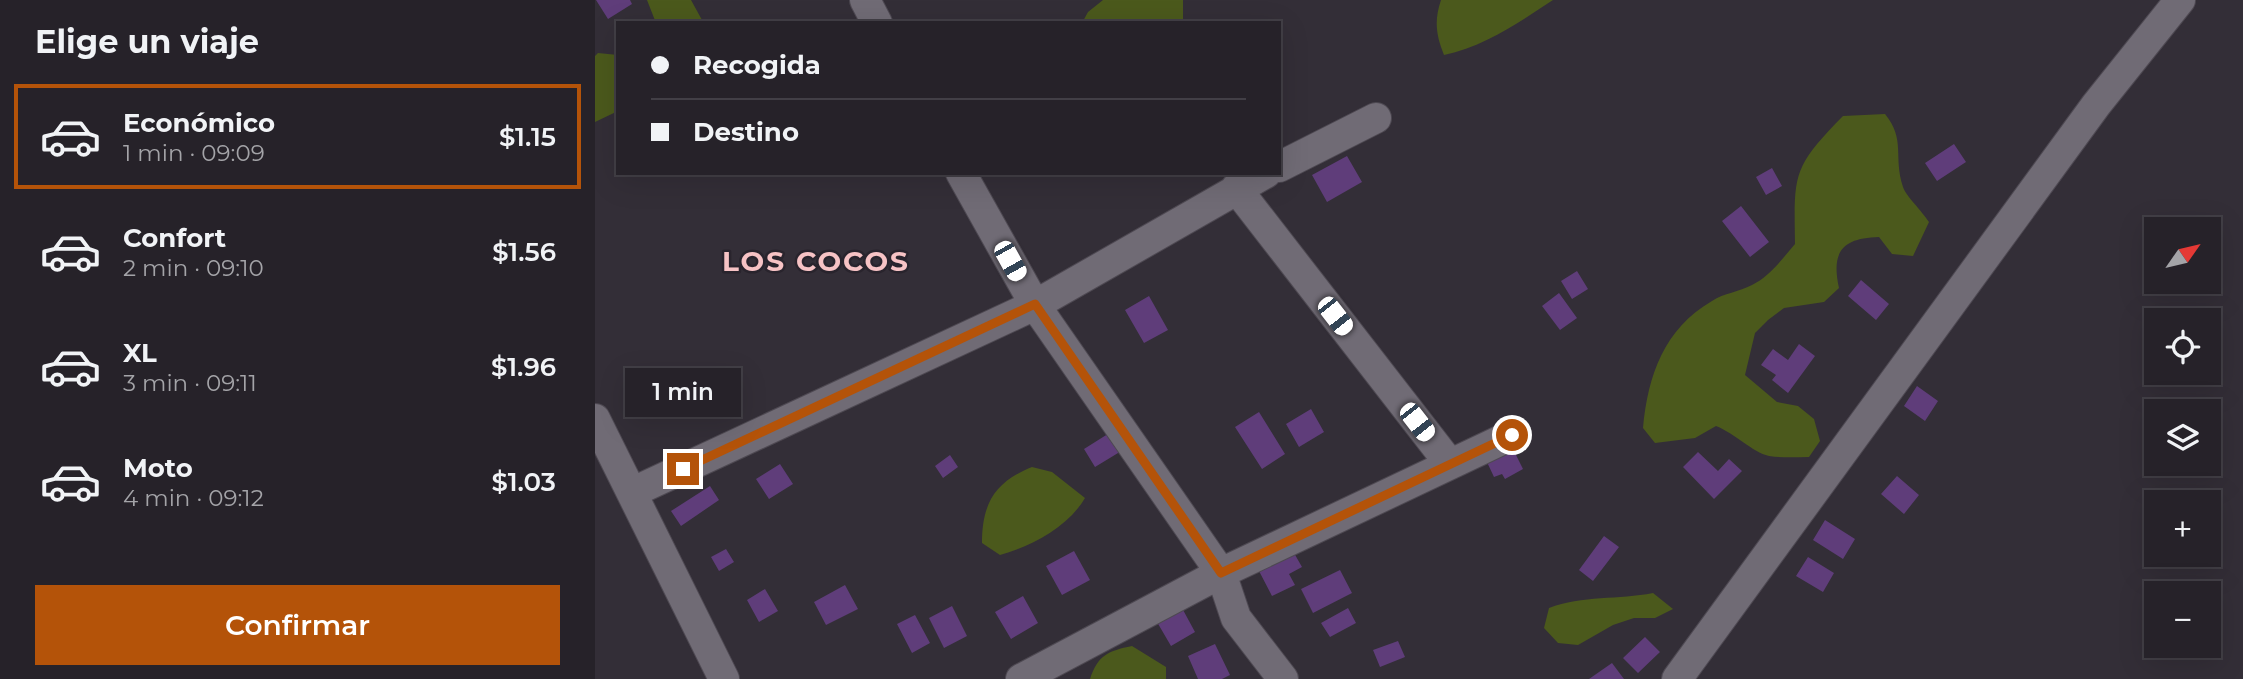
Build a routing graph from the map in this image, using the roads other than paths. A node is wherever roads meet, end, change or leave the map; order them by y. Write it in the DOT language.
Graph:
graph roads {
  1 [pos="865,0"];
  2 [pos="2180,0"];
  3 [pos="876,21"];
  4 [pos="1376,118"];
  5 [pos="1281,166"];
  6 [pos="962,175"];
  7 [pos="1262,175"];
  8 [pos="1236,188"];
  9 [pos="1035,304"];
  10 [pos="595,419"];
  11 [pos="1512,435"];
  12 [pos="1450,464"];
  13 [pos="633,492"];
  14 [pos="1221,573"];
  15 [pos="724,679"];
  16 [pos="1021,679"];
  17 [pos="1283,679"];
  18 [pos="1677,679"];
  1 -- 3 [label="street"];
  2 -- 18 [label="street"];
  4 -- 5 [label="street"];
  6 -- 9 [label="street"];
  7 -- 8 [label="street"];
  8 -- 9 [label="street"];
  8 -- 12 [label="street"];
  9 -- 13 [label="street"];
  9 -- 14 [label="street"];
  10 -- 13 [label="street"];
  11 -- 12 [label="street"];
  12 -- 14 [label="street"];
  13 -- 15 [label="street"];
  14 -- 16 [label="street"];
  14 -- 17 [label="street"];
}
